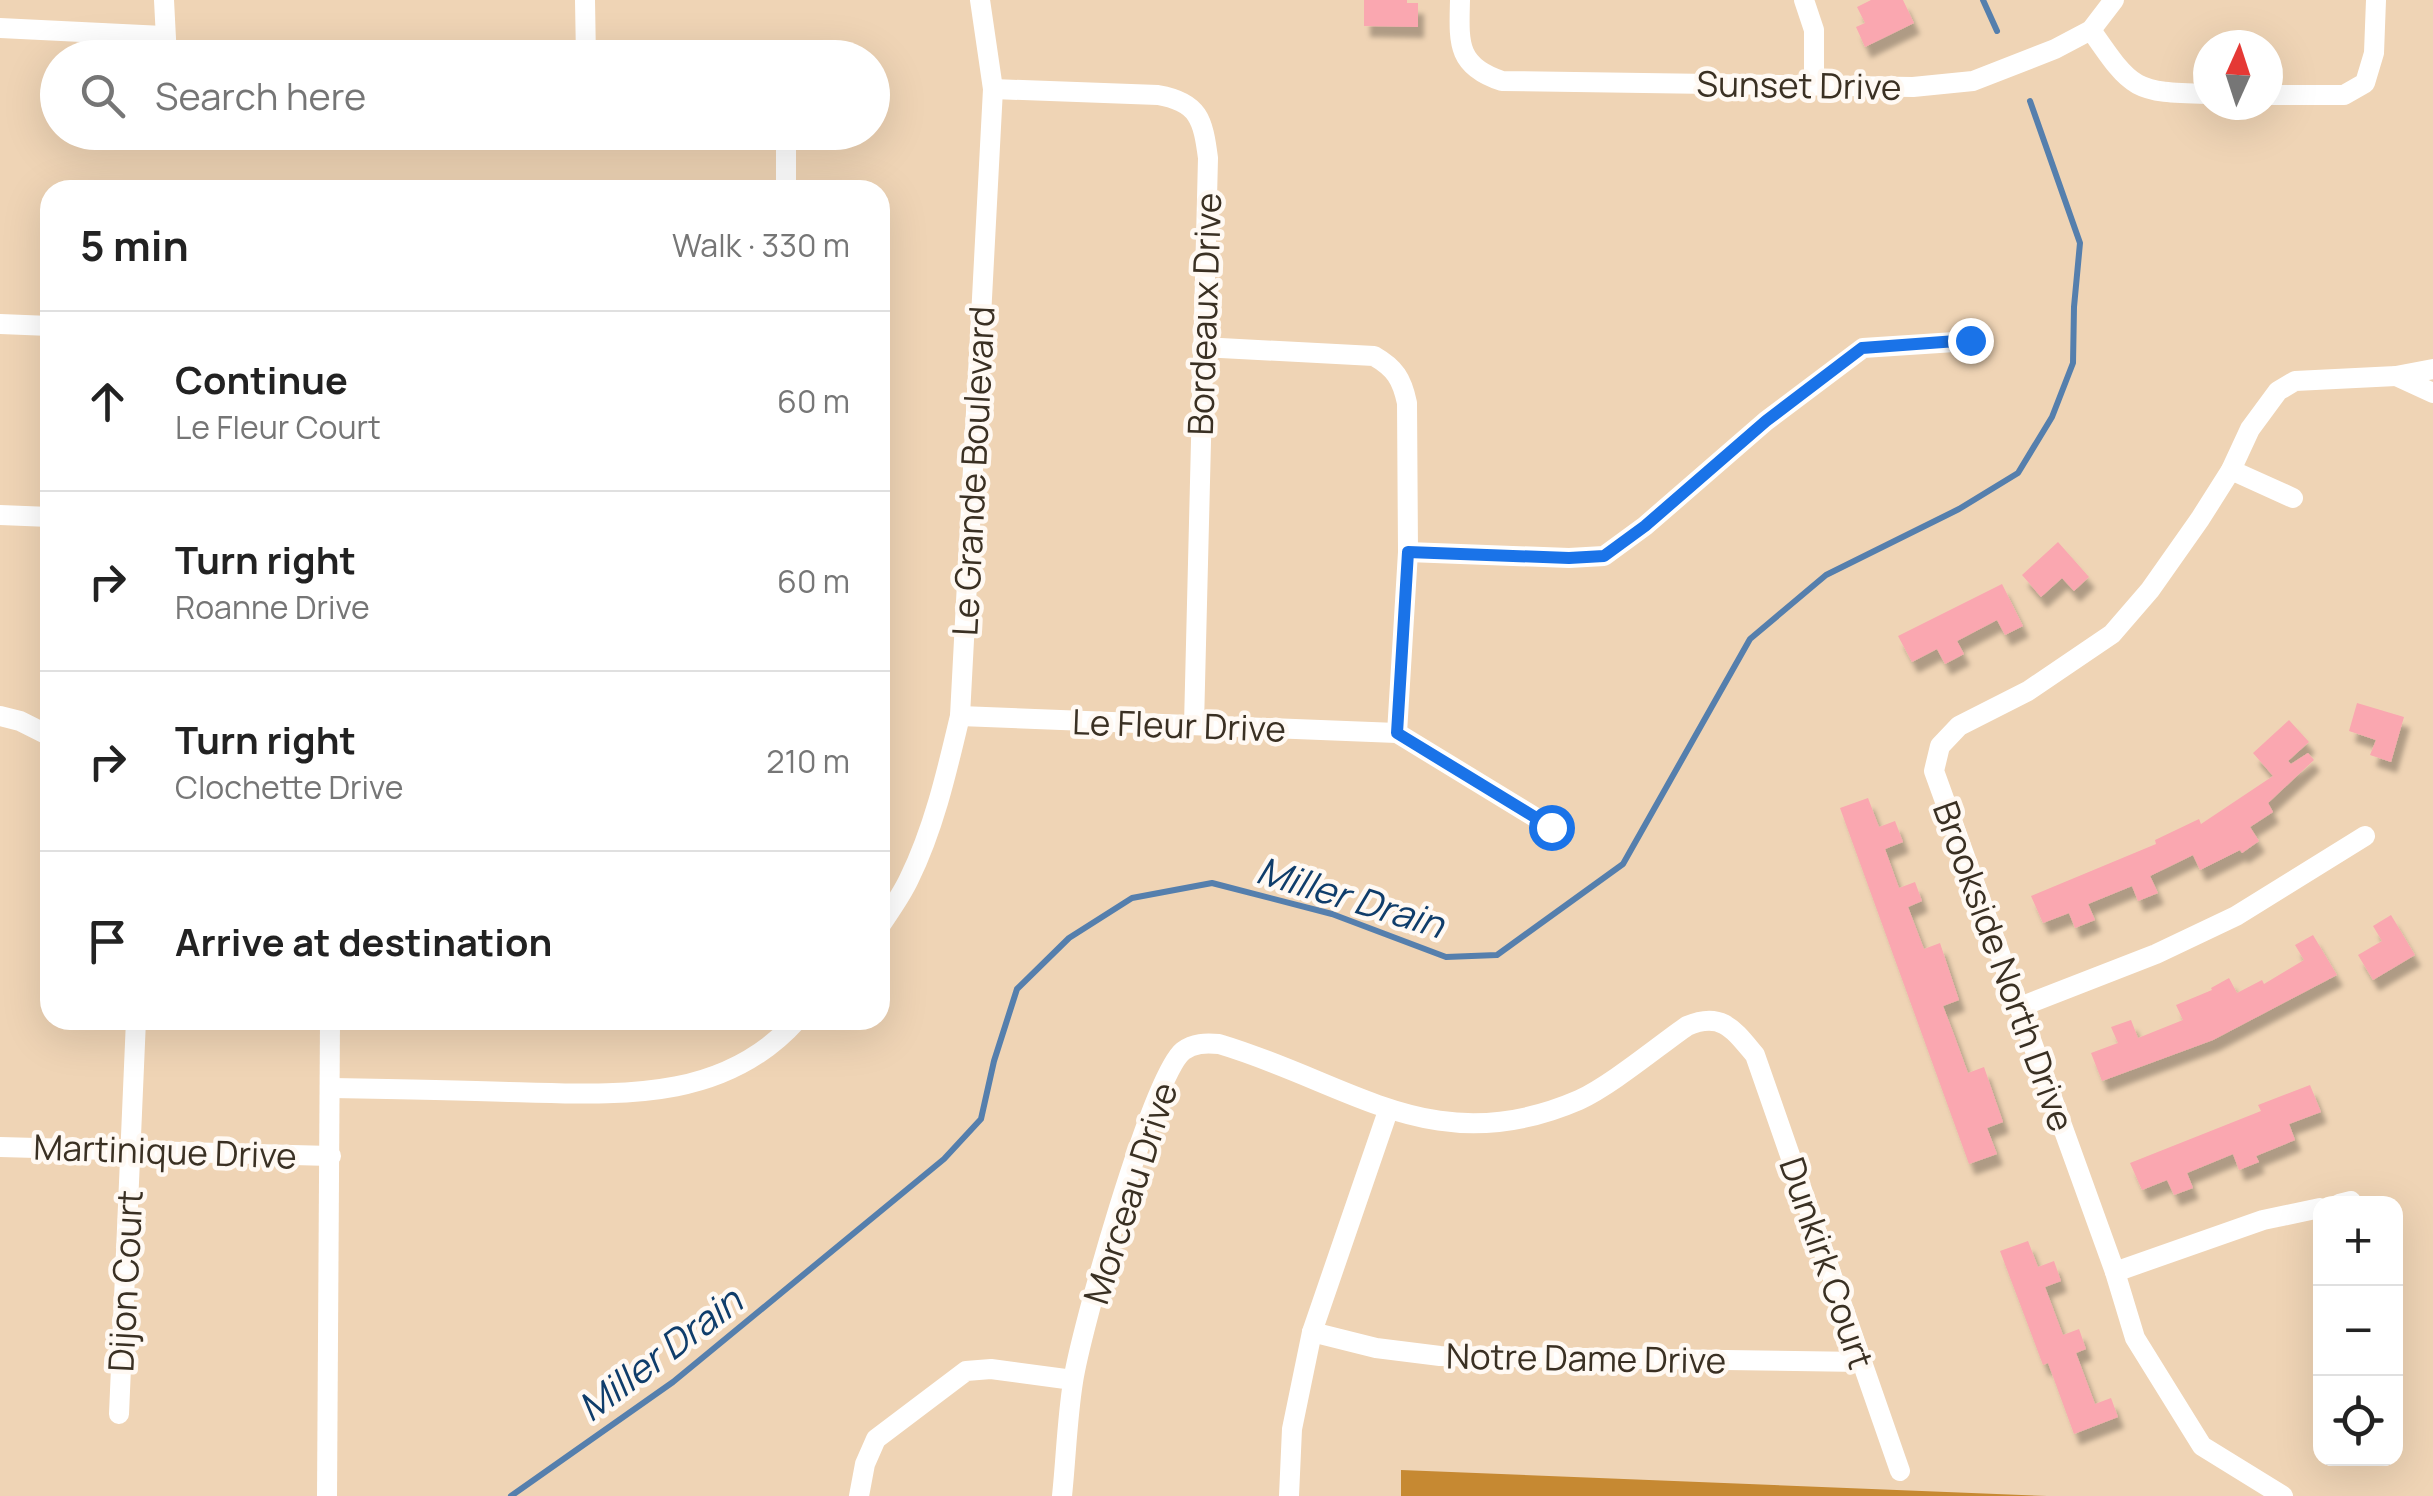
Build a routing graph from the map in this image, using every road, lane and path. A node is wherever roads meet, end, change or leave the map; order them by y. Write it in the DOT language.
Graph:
graph roads {
  1 [pos="164,0"];
  2 [pos="585,0"];
  3 [pos="980,0"];
  4 [pos="1460,0"];
  5 [pos="1804,0"];
  6 [pos="2114,0"];
  7 [pos="2376,0"];
  8 [pos="0,28"];
  9 [pos="2091,30"];
  10 [pos="164,36"];
  11 [pos="165,40"];
  12 [pos="586,40"];
  13 [pos="1814,85"];
  14 [pos="993,89"];
  15 [pos="2193,93"];
  16 [pos="2283,95"];
  17 [pos="786,150"];
  18 [pos="786,180"];
  19 [pos="0,324"];
  20 [pos="40,326"];
  21 [pos="1970,340"];
  22 [pos="1202,347"];
  23 [pos="2433,368"];
  24 [pos="2396,376"];
  25 [pos="2433,393"];
  26 [pos="2230,470"];
  27 [pos="2293,498"];
  28 [pos="0,516"];
  29 [pos="40,516"];
  30 [pos="1408,552"];
  31 [pos="0,716"];
  32 [pos="960,716"];
  33 [pos="1194,725"];
  34 [pos="40,731"];
  35 [pos="1397,733"];
  36 [pos="1551,827"];
  37 [pos="2365,836"];
  38 [pos="890,910"];
  39 [pos="2020,1007"];
  40 [pos="136,1030"];
  41 [pos="330,1030"];
  42 [pos="788,1030"];
  43 [pos="1755,1055"];
  44 [pos="332,1088"];
  45 [pos="1388,1110"];
  46 [pos="0,1146"];
  47 [pos="131,1149"];
  48 [pos="330,1156"];
  49 [pos="2313,1209"];
  50 [pos="2116,1272"];
  51 [pos="1312,1332"];
  52 [pos="1862,1362"];
  53 [pos="1073,1380"];
  54 [pos="119,1414"];
  55 [pos="1900,1470"];
  56 [pos="328,1496"];
  57 [pos="860,1496"];
  58 [pos="1062,1496"];
  59 [pos="1289,1496"];
  60 [pos="2283,1496"];
  1 -- 10 [label="street"];
  2 -- 12 [label="street"];
  3 -- 14 [label="street, Le Grande Boulevard"];
  4 -- 13 [label="street, Sunset Drive"];
  5 -- 13 [label="street"];
  6 -- 9 [label="street, Sunset Drive"];
  7 -- 16 [label="street"];
  8 -- 10 [label="street"];
  9 -- 13 [label="street, Sunset Drive"];
  9 -- 15 [label="street"];
  10 -- 11 [label="street"];
  14 -- 22 [label="street, Bordeaux Drive"];
  14 -- 32 [label="street, Le Grande Boulevard"];
  17 -- 18 [label="street"];
  19 -- 20 [label="street"];
  21 -- 30 [label="street"];
  22 -- 30 [label="street"];
  22 -- 33 [label="street, Bordeaux Drive"];
  23 -- 24 [label="street, Brookside North Drive"];
  24 -- 25 [label="street, Brookside North Drive"];
  24 -- 26 [label="street, Brookside North Drive"];
  26 -- 27 [label="street"];
  26 -- 39 [label="street, Brookside North Drive"];
  28 -- 29 [label="street"];
  30 -- 35 [label="street"];
  31 -- 34 [label="street"];
  32 -- 33 [label="street, Le Fleur Drive"];
  32 -- 38 [label="street, Le Grande Boulevard"];
  33 -- 35 [label="street, Le Fleur Drive"];
  35 -- 36 [label="street"];
  37 -- 39 [label="street"];
  39 -- 50 [label="street, Brookside North Drive"];
  40 -- 47 [label="street, Dijon Court"];
  41 -- 44 [label="street"];
  42 -- 44 [label="street"];
  43 -- 45 [label="street, Morceau Drive"];
  43 -- 52 [label="street, Dunkirk Court"];
  44 -- 48 [label="street"];
  45 -- 51 [label="street"];
  45 -- 53 [label="street, Morceau Drive"];
  46 -- 47 [label="street, Martinique Drive"];
  47 -- 48 [label="street, Martinique Drive"];
  47 -- 54 [label="street, Dijon Court"];
  48 -- 56 [label="street"];
  49 -- 50 [label="street"];
  50 -- 60 [label="street, Brookside North Drive"];
  51 -- 52 [label="street, Notre Dame Drive"];
  51 -- 59 [label="street"];
  52 -- 55 [label="street, Dunkirk Court"];
  53 -- 57 [label="street"];
  53 -- 58 [label="street, Morceau Drive"];
}
